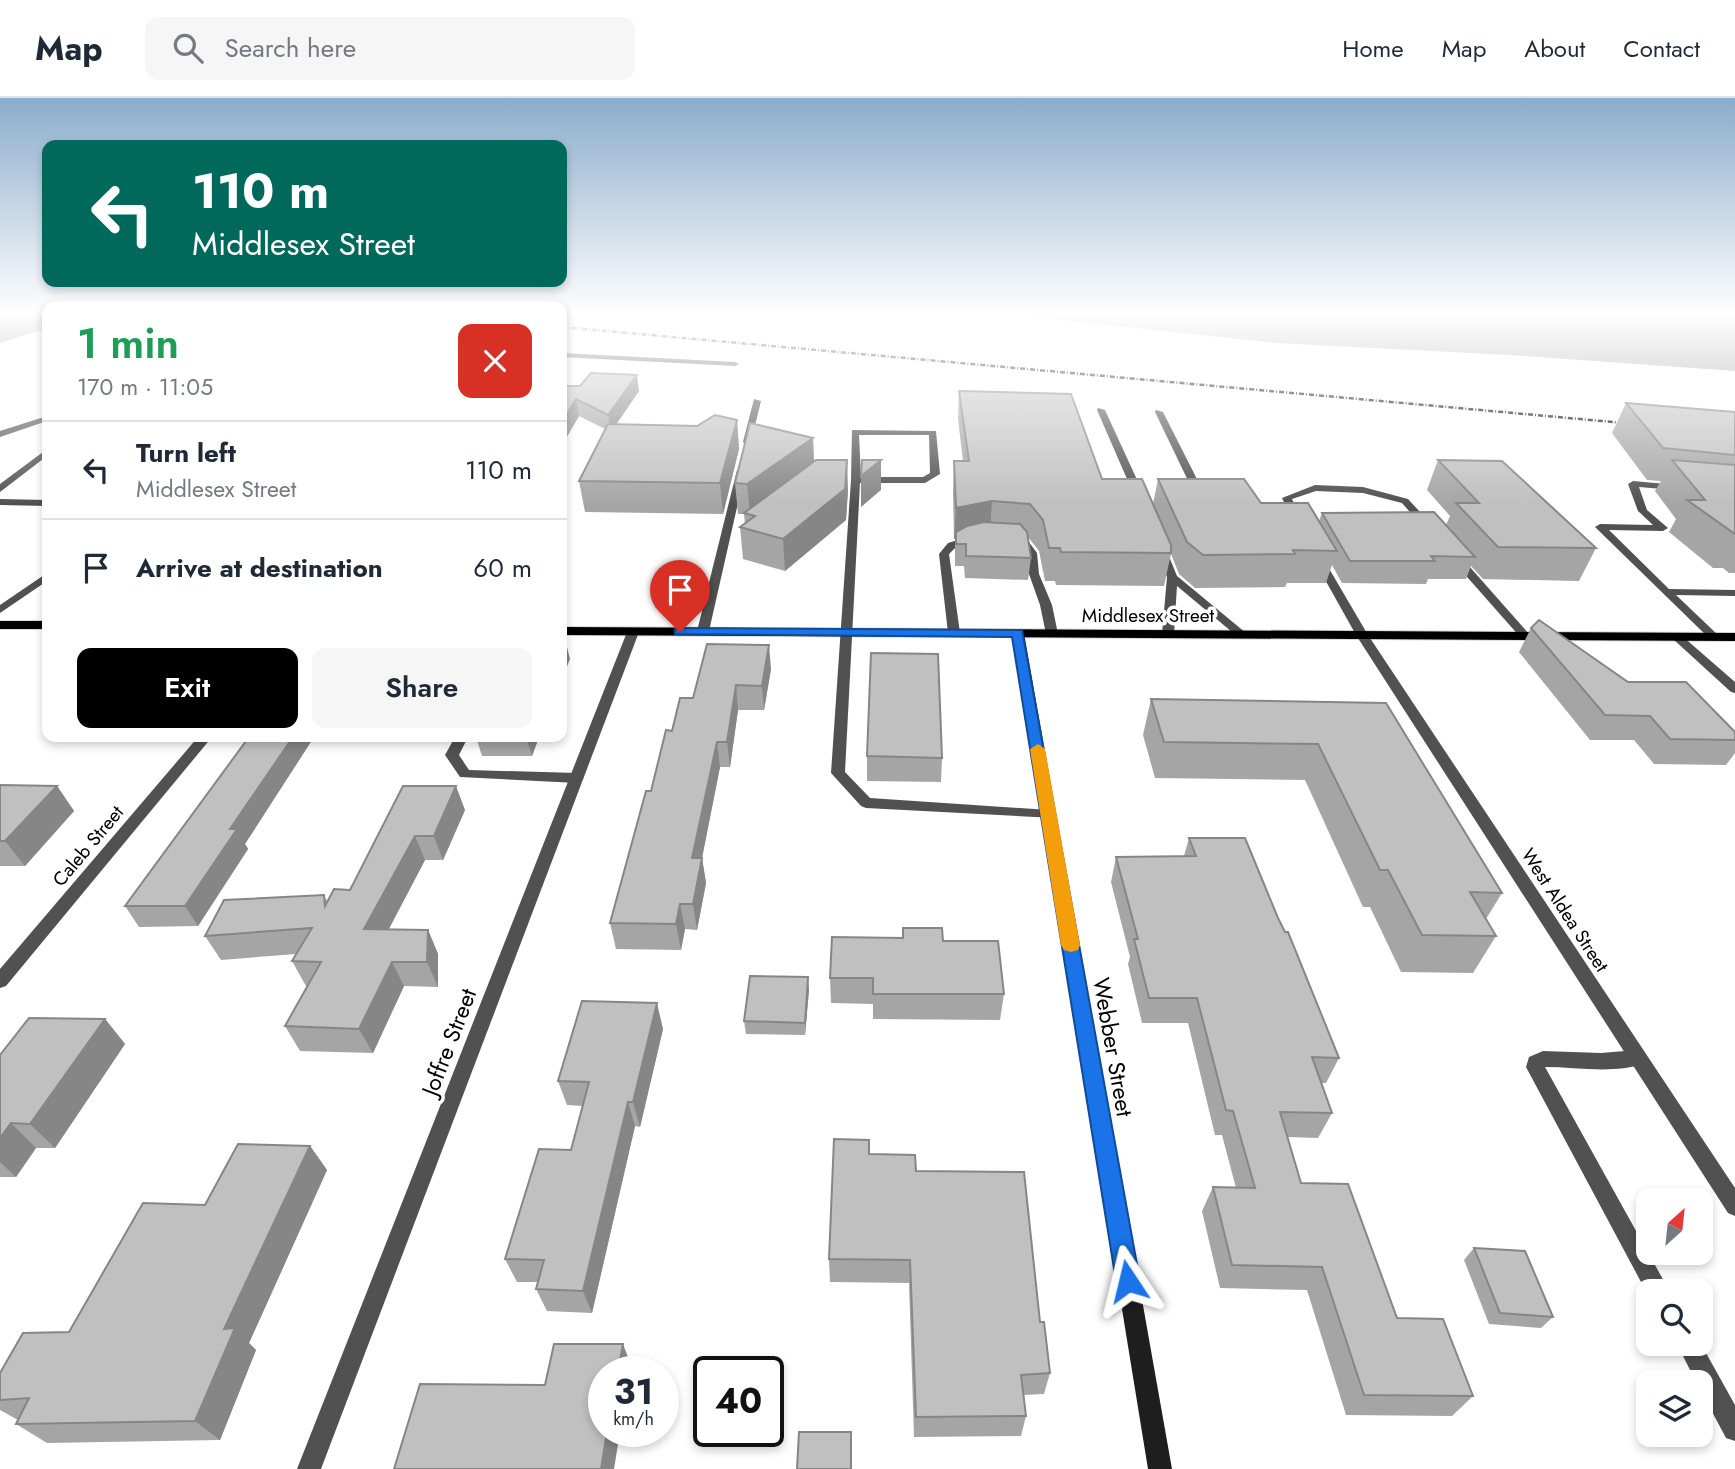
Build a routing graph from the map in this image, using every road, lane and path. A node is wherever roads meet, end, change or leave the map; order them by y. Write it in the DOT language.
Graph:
graph roads {
  1 [pos="757,401"];
  2 [pos="1101,410"];
  3 [pos="1159,412"];
  4 [pos="42,420"];
  5 [pos="0,434"];
  6 [pos="745,454"];
  7 [pos="42,456"];
  8 [pos="742,467"];
  9 [pos="856,480"];
  10 [pos="0,489"];
  11 [pos="1688,489"];
  12 [pos="1154,501"];
  13 [pos="0,502"];
  14 [pos="1191,502"];
  15 [pos="42,503"];
  16 [pos="1300,526"];
  17 [pos="1433,532"];
  18 [pos="1157,539"];
  19 [pos="1314,551"];
  20 [pos="1451,553"];
  21 [pos="1172,577"];
  22 [pos="42,580"];
  23 [pos="1666,592"];
  24 [pos="1735,593"];
  25 [pos="0,610"];
  26 [pos="0,625"];
  27 [pos="42,625"];
  28 [pos="567,631"];
  29 [pos="703,631"];
  30 [pos="633,632"];
  31 [pos="848,632"];
  32 [pos="954,633"];
  33 [pos="1018,633"];
  34 [pos="1052,634"];
  35 [pos="1168,634"];
  36 [pos="1242,635"];
  37 [pos="1362,635"];
  38 [pos="1525,636"];
  39 [pos="1677,637"];
  40 [pos="1735,637"];
  41 [pos="1715,638"];
  42 [pos="1735,689"];
  43 [pos="201,742"];
  44 [pos="458,742"];
  45 [pos="578,778"];
  46 [pos="1049,815"];
  47 [pos="0,981"];
  48 [pos="1637,1058"];
  49 [pos="1735,1206"];
  50 [pos="1652,1279"];
  51 [pos="1695,1356"];
  52 [pos="1735,1429"];
  53 [pos="309,1469"];
  54 [pos="1160,1469"];
  1 -- 6 [label="street"];
  2 -- 12 [label="street"];
  3 -- 14 [label="street"];
  4 -- 5 [label="street"];
  7 -- 10 [label="street"];
  8 -- 29 [label="street"];
  9 -- 9 [label="street"];
  9 -- 31 [label="street"];
  11 -- 23 [label="street"];
  13 -- 15 [label="street"];
  16 -- 17 [label="street"];
  18 -- 21 [label="street"];
  19 -- 37 [label="street, West Aldea Street"];
  20 -- 38 [label="street"];
  21 -- 35 [label="street"];
  21 -- 36 [label="street"];
  22 -- 25 [label="street"];
  23 -- 24 [label="street"];
  23 -- 41 [label="street"];
  26 -- 27 [label="main road"];
  28 -- 30 [label="main road, Middlesex Street"];
  29 -- 30 [label="main road, Middlesex Street"];
  29 -- 31 [label="main road, Middlesex Street"];
  30 -- 45 [label="street, Joffre Street"];
  31 -- 32 [label="main road, Middlesex Street"];
  31 -- 46 [label="street"];
  32 -- 33 [label="main road, Middlesex Street"];
  32 -- 34 [label="street"];
  33 -- 34 [label="main road, Middlesex Street"];
  33 -- 46 [label="street, Webber Street"];
  34 -- 35 [label="main road, Middlesex Street"];
  35 -- 36 [label="main road, Middlesex Street"];
  36 -- 37 [label="main road, Middlesex Street"];
  37 -- 38 [label="main road, Middlesex Street"];
  37 -- 48 [label="street, West Aldea Street"];
  38 -- 39 [label="main road, Middlesex Street"];
  39 -- 41 [label="main road, Middlesex Street"];
  39 -- 42 [label="street"];
  40 -- 41 [label="main road, Middlesex Street"];
  43 -- 47 [label="street, Caleb Street"];
  44 -- 45 [label="street"];
  45 -- 53 [label="street, Joffre Street"];
  46 -- 54 [label="street, Webber Street"];
  48 -- 49 [label="street, West Aldea Street"];
  48 -- 50 [label="street"];
  51 -- 52 [label="street"];
}
